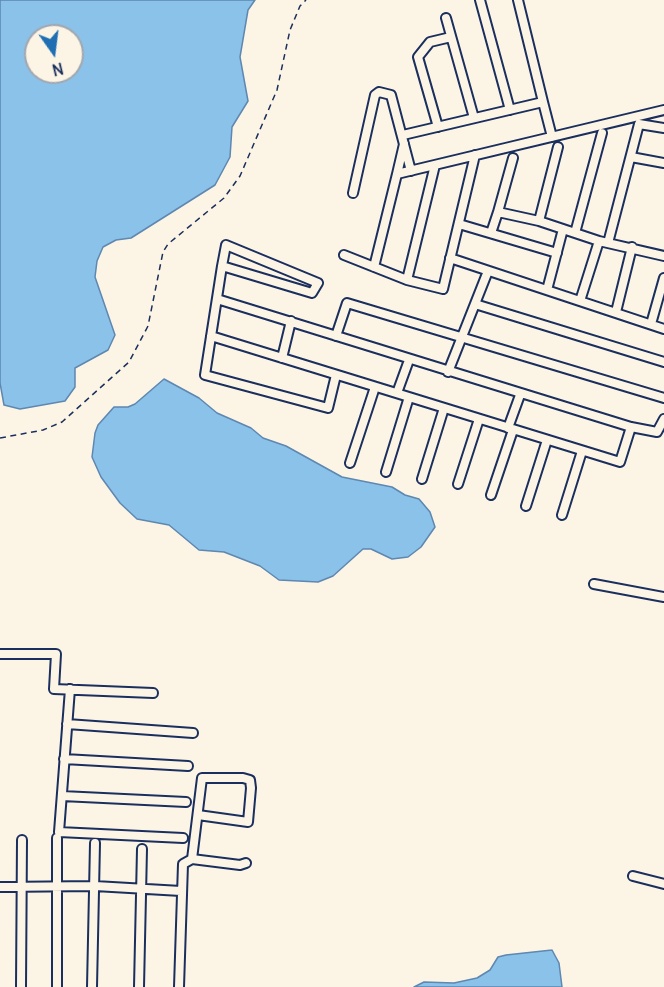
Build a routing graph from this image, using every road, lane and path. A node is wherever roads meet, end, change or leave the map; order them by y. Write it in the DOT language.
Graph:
graph roads {
  1 [pos="306,0"];
  2 [pos="480,0"];
  3 [pos="518,0"];
  4 [pos="446,18"];
  5 [pos="451,37"];
  6 [pos="543,102"];
  7 [pos="510,110"];
  8 [pos="664,110"];
  9 [pos="474,118"];
  10 [pos="438,127"];
  11 [pos="664,128"];
  12 [pos="602,132"];
  13 [pos="552,137"];
  14 [pos="404,139"];
  15 [pos="558,147"];
  16 [pos="475,155"];
  17 [pos="631,157"];
  18 [pos="513,158"];
  19 [pos="664,163"];
  20 [pos="435,165"];
  21 [pos="411,171"];
  22 [pos="397,174"];
  23 [pos="353,193"];
  24 [pos="498,212"];
  25 [pos="539,221"];
  26 [pos="459,224"];
  27 [pos="563,229"];
  28 [pos="491,233"];
  29 [pos="575,233"];
  30 [pos="599,241"];
  31 [pos="608,243"];
  32 [pos="632,247"];
  33 [pos="557,253"];
  34 [pos="344,255"];
  35 [pos="664,256"];
  36 [pos="450,258"];
  37 [pos="222,266"];
  38 [pos="374,267"];
  39 [pos="488,271"];
  40 [pos="664,278"];
  41 [pos="407,280"];
  42 [pos="547,290"];
  43 [pos="217,299"];
  44 [pos="580,301"];
  45 [pos="475,304"];
  46 [pos="616,312"];
  47 [pos="291,321"];
  48 [pos="651,324"];
  49 [pos="664,329"];
  50 [pos="211,336"];
  51 [pos="336,336"];
  52 [pos="462,337"];
  53 [pos="282,358"];
  54 [pos="409,360"];
  55 [pos="664,362"];
  56 [pos="448,372"];
  57 [pos="336,375"];
  58 [pos="375,387"];
  59 [pos="397,393"];
  60 [pos="520,395"];
  61 [pos="409,397"];
  62 [pos="664,398"];
  63 [pos="444,408"];
  64 [pos="479,419"];
  65 [pos="664,419"];
  66 [pos="632,428"];
  67 [pos="511,429"];
  68 [pos="0,438"];
  69 [pos="547,440"];
  70 [pos="582,451"];
  71 [pos="350,463"];
  72 [pos="386,472"];
  73 [pos="422,479"];
  74 [pos="458,484"];
  75 [pos="491,495"];
  76 [pos="526,506"];
  77 [pos="562,515"];
  78 [pos="594,584"];
  79 [pos="664,597"];
  80 [pos="0,654"];
  81 [pos="70,689"];
  82 [pos="153,693"];
  83 [pos="67,724"];
  84 [pos="193,733"];
  85 [pos="64,759"];
  86 [pos="188,766"];
  87 [pos="62,796"];
  88 [pos="186,802"];
  89 [pos="198,815"];
  90 [pos="57,838"];
  91 [pos="183,838"];
  92 [pos="22,840"];
  93 [pos="95,843"];
  94 [pos="142,849"];
  95 [pos="192,859"];
  96 [pos="246,863"];
  97 [pos="633,876"];
  98 [pos="664,884"];
  99 [pos="94,886"];
  100 [pos="0,887"];
  101 [pos="22,887"];
  102 [pos="58,887"];
  103 [pos="141,889"];
  104 [pos="181,891"];
  105 [pos="21,987"];
  106 [pos="57,987"];
  107 [pos="92,987"];
  108 [pos="139,987"];
  109 [pos="179,987"];
  1 -- 68 [label="path"];
  2 -- 7 [label="street"];
  3 -- 6 [label="street"];
  4 -- 5 [label="street"];
  5 -- 9 [label="street"];
  5 -- 10 [label="street"];
  6 -- 7 [label="street"];
  6 -- 13 [label="street"];
  7 -- 9 [label="street"];
  8 -- 13 [label="street"];
  9 -- 10 [label="street"];
  10 -- 14 [label="street"];
  11 -- 17 [label="street"];
  12 -- 29 [label="street"];
  13 -- 16 [label="street"];
  14 -- 21 [label="street"];
  14 -- 22 [label="street"];
  14 -- 23 [label="street"];
  15 -- 25 [label="street"];
  16 -- 20 [label="street"];
  16 -- 26 [label="street"];
  17 -- 19 [label="street"];
  17 -- 31 [label="street"];
  18 -- 24 [label="street"];
  20 -- 21 [label="street"];
  20 -- 41 [label="street"];
  21 -- 22 [label="street"];
  22 -- 38 [label="street"];
  24 -- 25 [label="street"];
  24 -- 28 [label="street"];
  25 -- 27 [label="street"];
  26 -- 28 [label="street"];
  26 -- 36 [label="street"];
  27 -- 29 [label="street"];
  27 -- 33 [label="street"];
  28 -- 33 [label="street"];
  29 -- 30 [label="street"];
  30 -- 31 [label="street"];
  30 -- 44 [label="street"];
  31 -- 32 [label="street"];
  32 -- 35 [label="street"];
  32 -- 46 [label="street"];
  33 -- 42 [label="street"];
  34 -- 38 [label="street"];
  36 -- 39 [label="street"];
  36 -- 41 [label="street"];
  37 -- 37 [label="street"];
  37 -- 43 [label="street"];
  38 -- 41 [label="street"];
  39 -- 42 [label="street"];
  39 -- 45 [label="street"];
  40 -- 48 [label="street"];
  42 -- 44 [label="street"];
  43 -- 47 [label="street"];
  43 -- 50 [label="street"];
  44 -- 46 [label="street"];
  45 -- 52 [label="street"];
  45 -- 55 [label="street"];
  46 -- 48 [label="street"];
  47 -- 51 [label="street"];
  47 -- 53 [label="street"];
  48 -- 49 [label="street"];
  50 -- 53 [label="street"];
  50 -- 57 [label="street"];
  51 -- 52 [label="street"];
  51 -- 54 [label="street"];
  52 -- 56 [label="street"];
  52 -- 62 [label="street"];
  53 -- 57 [label="street"];
  54 -- 56 [label="street"];
  54 -- 59 [label="street"];
  56 -- 60 [label="street"];
  57 -- 58 [label="street"];
  58 -- 59 [label="street"];
  58 -- 71 [label="street"];
  59 -- 61 [label="street"];
  60 -- 66 [label="street"];
  60 -- 67 [label="street"];
  61 -- 63 [label="street"];
  61 -- 72 [label="street"];
  63 -- 64 [label="street"];
  63 -- 73 [label="street"];
  64 -- 67 [label="street"];
  64 -- 74 [label="street"];
  65 -- 66 [label="street"];
  66 -- 70 [label="street"];
  67 -- 69 [label="street"];
  67 -- 75 [label="street"];
  69 -- 70 [label="street"];
  69 -- 76 [label="street"];
  70 -- 77 [label="street"];
  78 -- 79 [label="street"];
  80 -- 81 [label="street"];
  81 -- 82 [label="street"];
  81 -- 83 [label="street"];
  83 -- 84 [label="street"];
  83 -- 85 [label="street"];
  85 -- 86 [label="street"];
  85 -- 87 [label="street"];
  87 -- 88 [label="street"];
  87 -- 91 [label="street"];
  89 -- 89 [label="street"];
  89 -- 95 [label="street"];
  90 -- 102 [label="street"];
  92 -- 101 [label="street"];
  93 -- 99 [label="street"];
  94 -- 103 [label="street"];
  95 -- 96 [label="street"];
  95 -- 104 [label="street"];
  97 -- 98 [label="street"];
  99 -- 102 [label="street"];
  99 -- 103 [label="street"];
  99 -- 107 [label="street"];
  100 -- 101 [label="street"];
  101 -- 102 [label="street"];
  101 -- 105 [label="street"];
  102 -- 106 [label="street"];
  103 -- 104 [label="street"];
  103 -- 108 [label="street"];
  104 -- 109 [label="street"];
}
